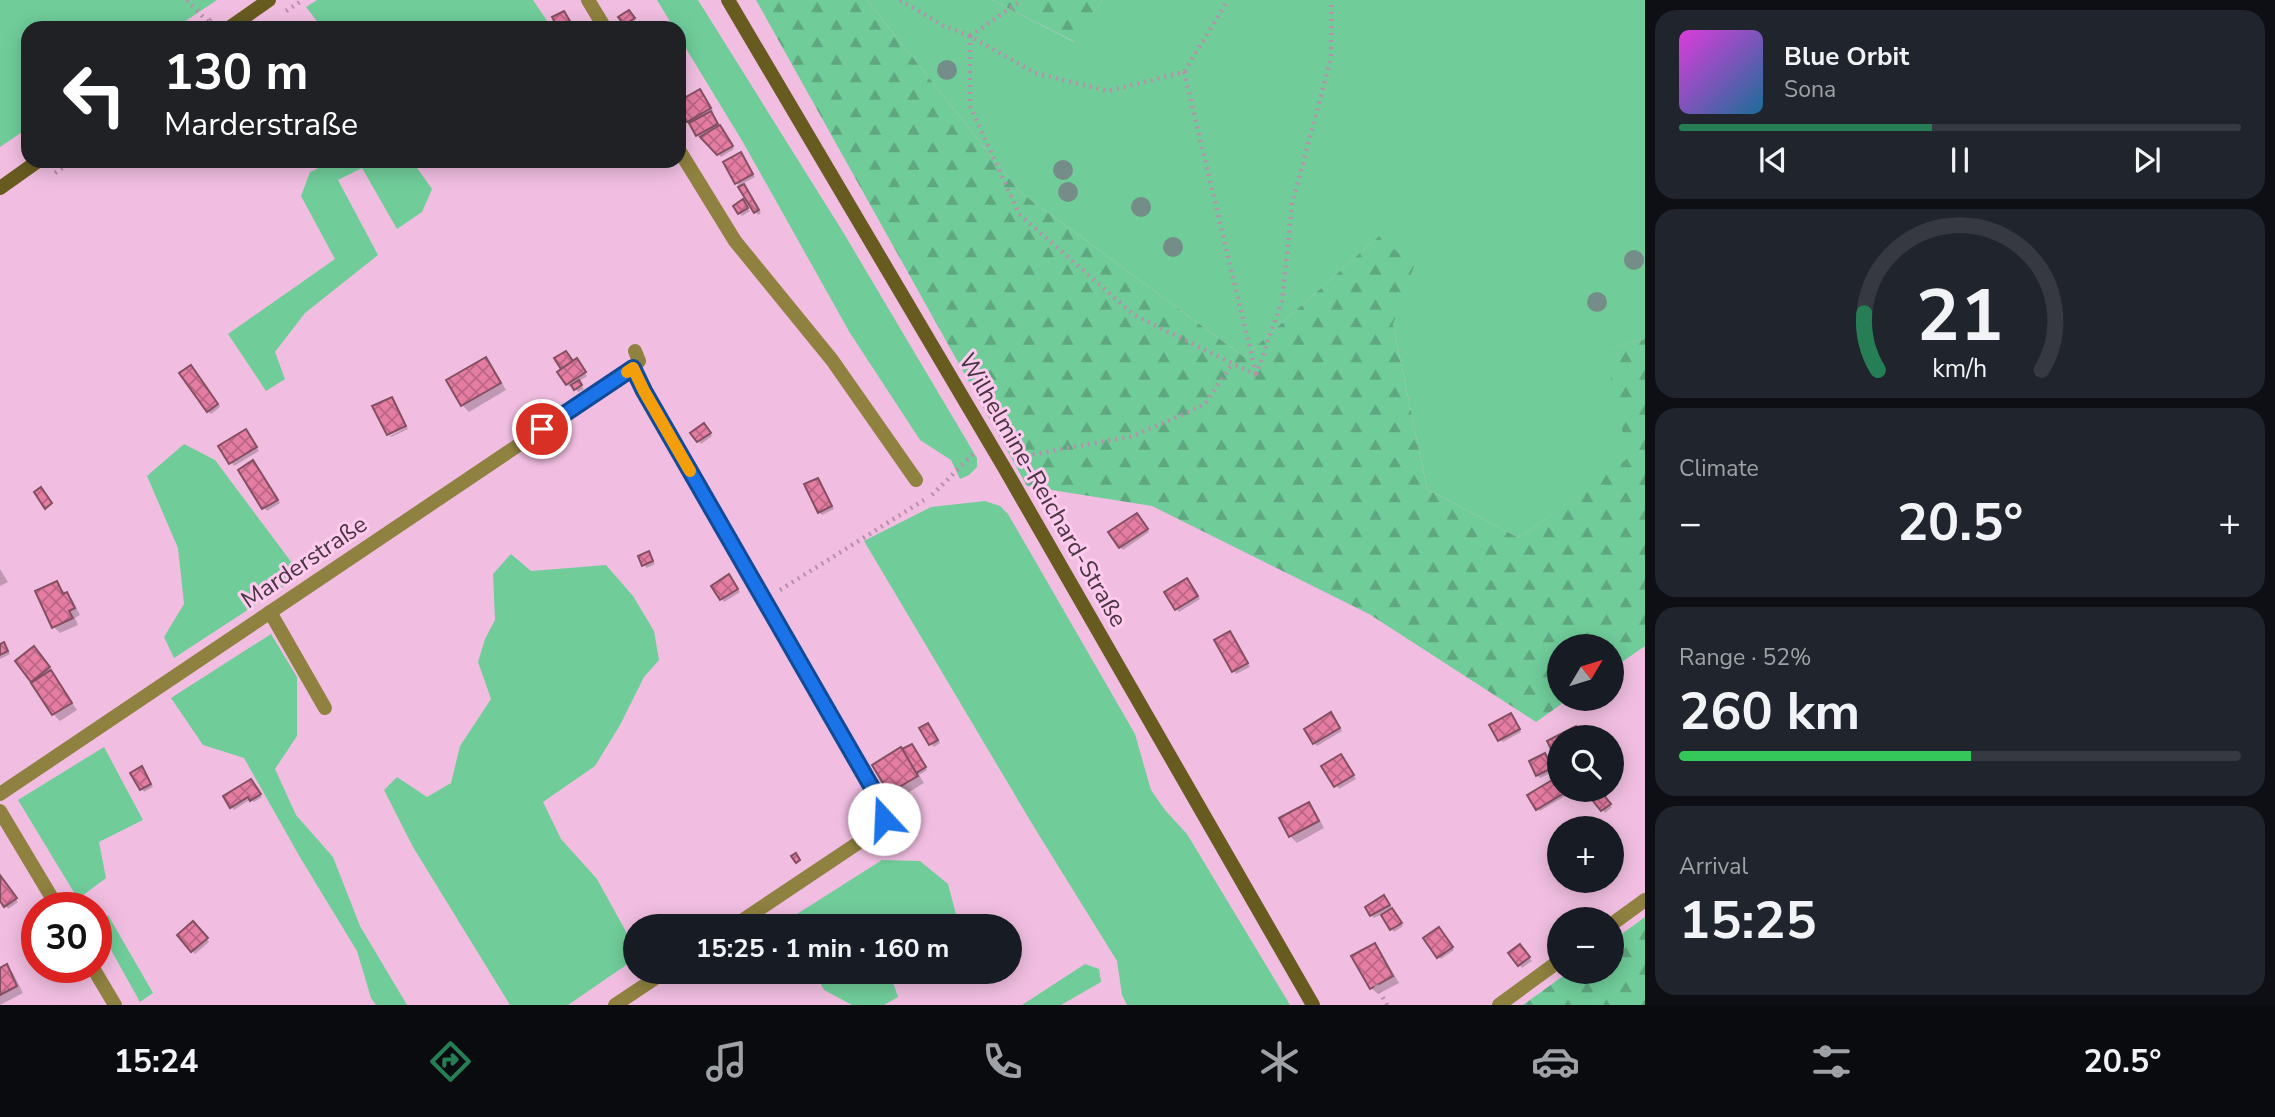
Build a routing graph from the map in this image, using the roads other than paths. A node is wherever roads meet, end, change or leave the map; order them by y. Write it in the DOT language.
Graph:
graph roads {
  1 [pos="269,0"];
  2 [pos="589,0"];
  3 [pos="728,0"];
  4 [pos="239,21"];
  5 [pos="602,21"];
  6 [pos="686,161"];
  7 [pos="28,168"];
  8 [pos="0,188"];
  9 [pos="635,351"];
  10 [pos="633,368"];
  11 [pos="916,480"];
  12 [pos="270,612"];
  13 [pos="325,708"];
  14 [pos="0,794"];
  15 [pos="0,811"];
  16 [pos="48,892"];
  17 [pos="1645,900"];
  18 [pos="752,914"];
  19 [pos="1624,915"];
  20 [pos="1547,970"];
  21 [pos="102,983"];
  22 [pos="646,984"];
  23 [pos="115,1005"];
  24 [pos="615,1005"];
  25 [pos="1313,1005"];
  26 [pos="1499,1005"];
  1 -- 4 [label="street"];
  2 -- 5 [label="street"];
  3 -- 25 [label="street, Wilhelmine-Reichard-Straße"];
  6 -- 11 [label="street"];
  7 -- 8 [label="street"];
  9 -- 10 [label="street"];
  10 -- 12 [label="street, Marderstraße"];
  10 -- 18 [label="street"];
  12 -- 13 [label="street"];
  12 -- 14 [label="street, Marderstraße"];
  15 -- 16 [label="street"];
  17 -- 19 [label="street"];
  20 -- 26 [label="street"];
  21 -- 23 [label="street"];
  22 -- 24 [label="street"];
}
